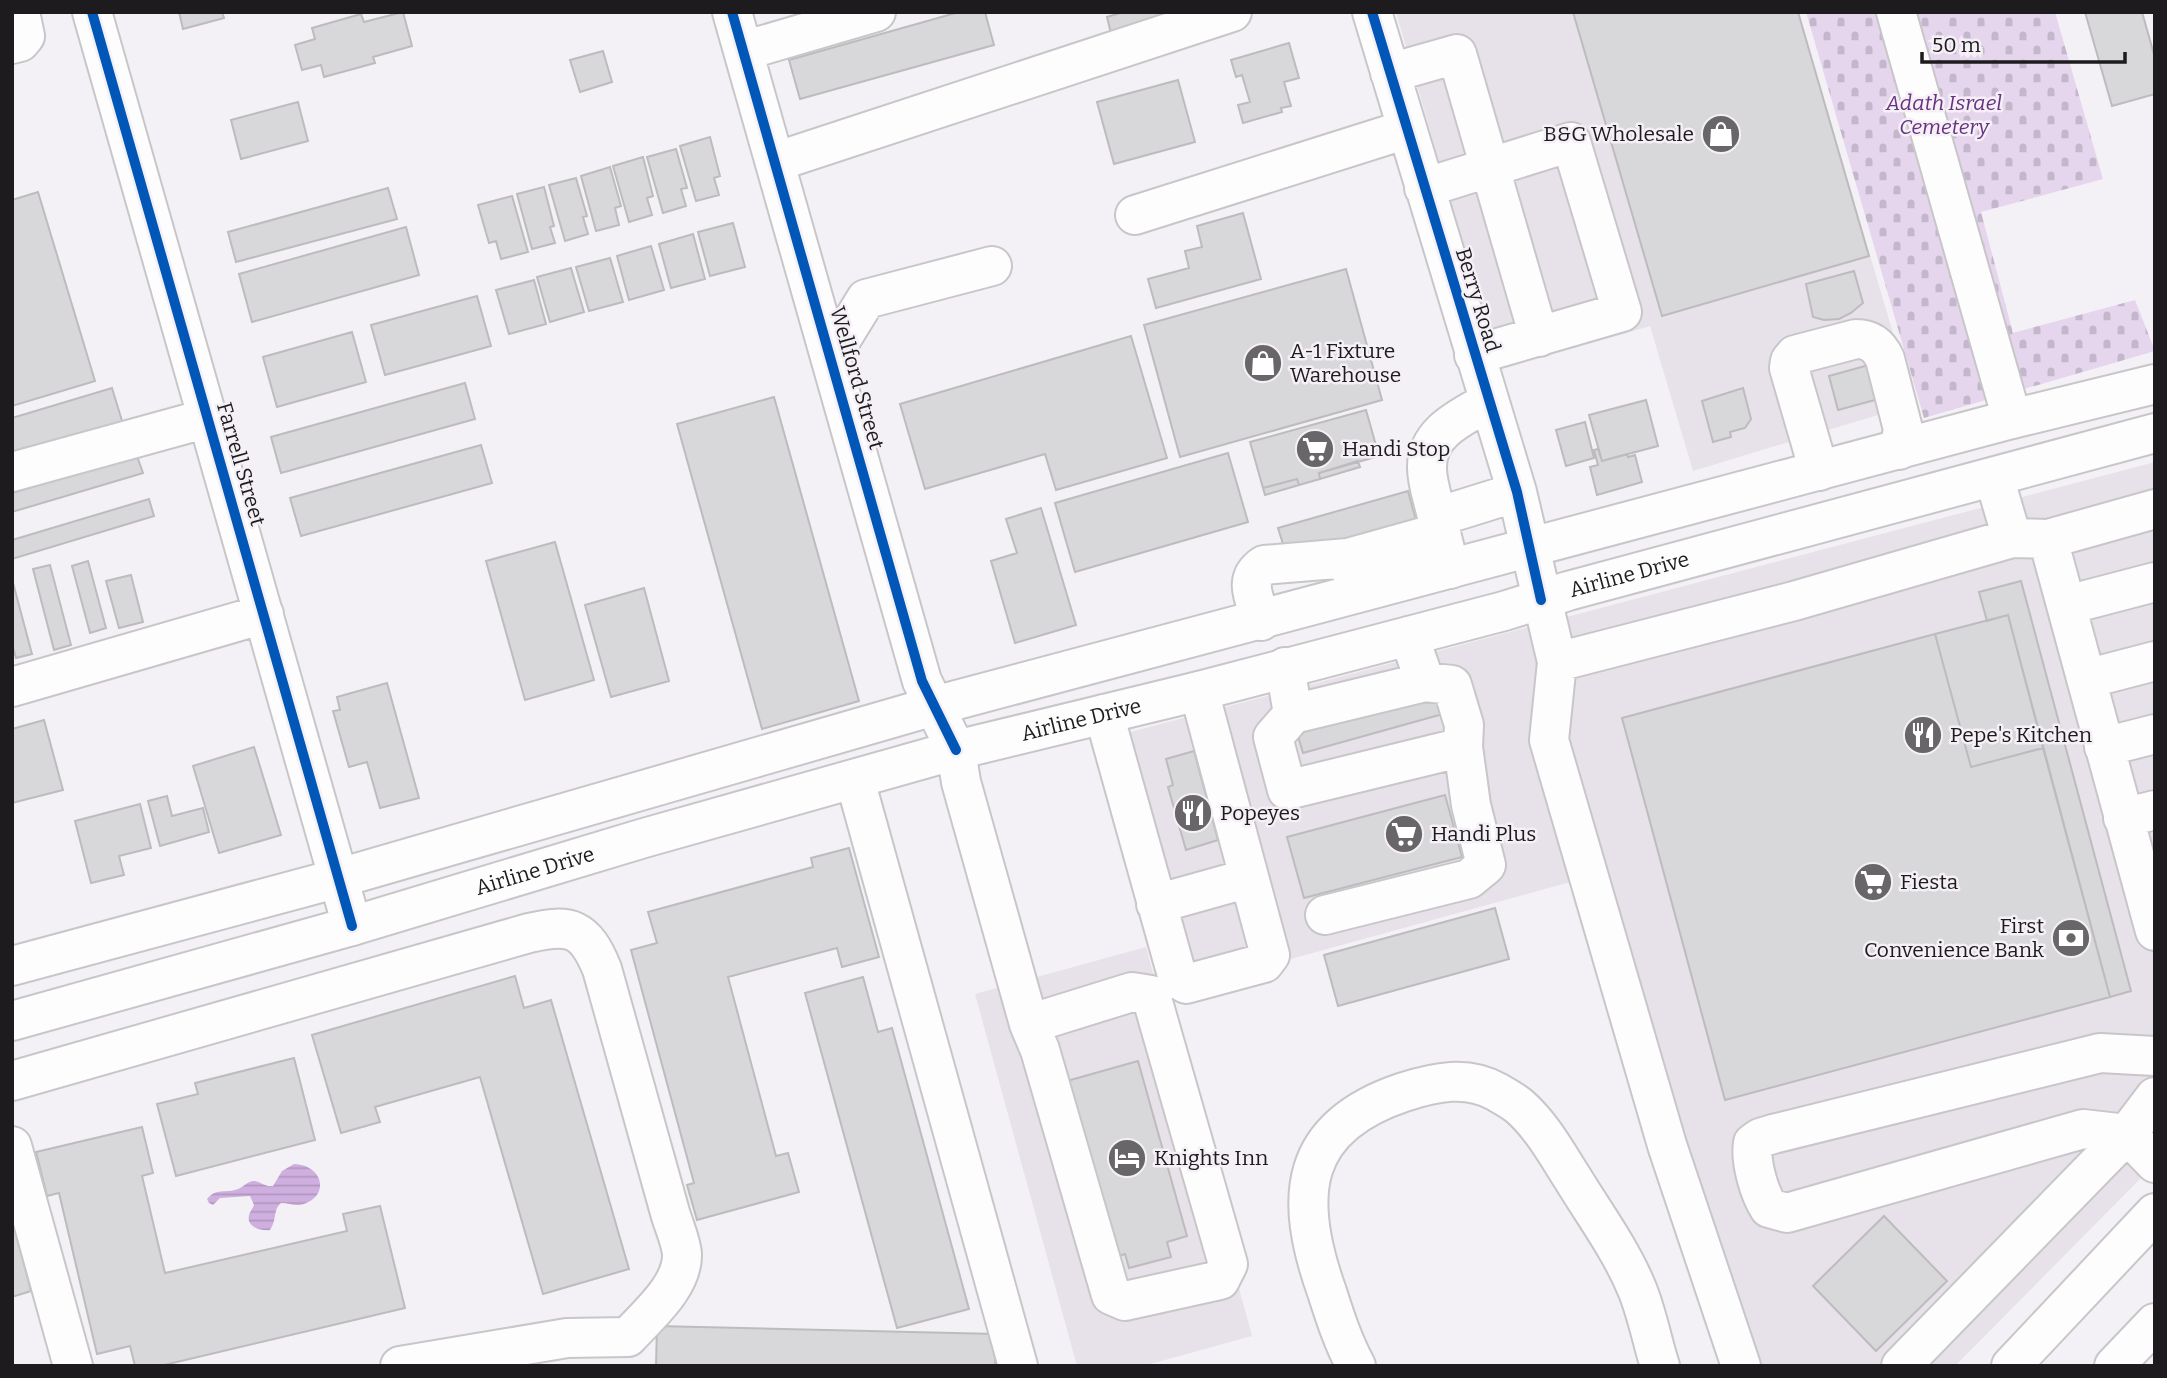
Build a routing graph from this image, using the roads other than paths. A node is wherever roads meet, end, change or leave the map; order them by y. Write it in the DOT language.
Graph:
graph roads {
  1 [pos="20,12"];
  2 [pos="92,12"];
  3 [pos="732,12"];
  4 [pos="876,12"];
  5 [pos="1231,12"];
  6 [pos="1372,12"];
  7 [pos="1896,12"];
  8 [pos="12,44"];
  9 [pos="743,51"];
  10 [pos="1390,73"];
  11 [pos="1407,129"];
  12 [pos="775,162"];
  13 [pos="1490,168"];
  14 [pos="1424,188"];
  15 [pos="1135,215"];
  16 [pos="992,266"];
  17 [pos="1539,337"];
  18 [pos="1474,355"];
  19 [pos="831,356"];
  20 [pos="2155,384"];
  21 [pos="1488,402"];
  22 [pos="208,418"];
  23 [pos="2012,419"];
  24 [pos="2155,433"];
  25 [pos="1899,450"];
  26 [pos="1819,471"];
  27 [pos="12,472"];
  28 [pos="1994,477"];
  29 [pos="1517,492"];
  30 [pos="1912,500"];
  31 [pos="2155,509"];
  32 [pos="1439,525"];
  33 [pos="2030,538"];
  34 [pos="1530,548"];
  35 [pos="1348,558"];
  36 [pos="1450,569"];
  37 [pos="2155,582"];
  38 [pos="1357,594"];
  39 [pos="1541,600"];
  40 [pos="2067,605"];
  41 [pos="264,614"];
  42 [pos="1261,621"];
  43 [pos="1409,636"];
  44 [pos="2155,661"];
  45 [pos="1557,662"];
  46 [pos="1285,667"];
  47 [pos="2086,679"];
  48 [pos="1425,682"];
  49 [pos="12,687"];
  50 [pos="1199,691"];
  51 [pos="934,706"];
  52 [pos="1104,714"];
  53 [pos="1293,714"];
  54 [pos="2155,734"];
  55 [pos="1463,747"];
  56 [pos="2104,747"];
  57 [pos="956,750"];
  58 [pos="855,780"];
  59 [pos="633,794"];
  60 [pos="2139,814"];
  61 [pos="644,838"];
  62 [pos="339,878"];
  63 [pos="1249,878"];
  64 [pos="2149,889"];
  65 [pos="1156,904"];
  66 [pos="1325,915"];
  67 [pos="352,926"];
  68 [pos="2155,931"];
  69 [pos="12,967"];
  70 [pos="12,1021"];
  71 [pos="1029,1024"];
  72 [pos="2155,1056"];
  73 [pos="12,1081"];
  74 [pos="2155,1097"];
  75 [pos="2127,1134"];
  76 [pos="12,1146"];
  77 [pos="2155,1163"];
  78 [pos="2155,1213"];
  79 [pos="2155,1323"];
  80 [pos="621,1351"];
  81 [pos="73,1366"];
  82 [pos="400,1366"];
  83 [pos="1018,1366"];
  84 [pos="1356,1366"];
  85 [pos="1660,1366"];
  86 [pos="1741,1366"];
  87 [pos="1901,1366"];
  88 [pos="2011,1366"];
  89 [pos="2114,1366"];
  1 -- 8 [label="main road"];
  2 -- 22 [label="main road, Farrell Street"];
  3 -- 9 [label="main road, Wellford Street"];
  4 -- 9 [label="main road"];
  5 -- 12 [label="main road"];
  6 -- 10 [label="main road, Berry Road"];
  7 -- 23 [label="main road"];
  9 -- 12 [label="main road, Wellford Street"];
  10 -- 11 [label="main road, Berry Road"];
  10 -- 13 [label="main road"];
  11 -- 14 [label="main road, Berry Road"];
  11 -- 15 [label="main road"];
  12 -- 19 [label="main road, Wellford Street"];
  13 -- 14 [label="main road"];
  13 -- 17 [label="main road"];
  13 -- 17 [label="main road"];
  14 -- 18 [label="main road, Berry Road"];
  16 -- 19 [label="main road"];
  17 -- 18 [label="main road"];
  18 -- 21 [label="main road, Berry Road"];
  19 -- 51 [label="main road, Wellford Street"];
  20 -- 23 [label="main road"];
  21 -- 29 [label="main road, Berry Road"];
  21 -- 32 [label="main road"];
  22 -- 27 [label="main road"];
  22 -- 41 [label="main road, Farrell Street"];
  23 -- 25 [label="main road"];
  24 -- 28 [label="main road, Airline Drive"];
  25 -- 26 [label="main road"];
  25 -- 26 [label="main road"];
  25 -- 30 [label="main road"];
  26 -- 34 [label="main road"];
  28 -- 30 [label="main road, Airline Drive"];
  28 -- 33 [label="main road"];
  29 -- 32 [label="main road"];
  29 -- 34 [label="main road, Berry Road"];
  30 -- 39 [label="main road, Airline Drive"];
  31 -- 33 [label="main road"];
  32 -- 35 [label="main road"];
  32 -- 36 [label="main road"];
  33 -- 40 [label="main road"];
  33 -- 45 [label="main road"];
  34 -- 36 [label="main road"];
  34 -- 39 [label="main road, Berry Road"];
  35 -- 38 [label="main road"];
  35 -- 42 [label="main road"];
  36 -- 38 [label="main road"];
  37 -- 40 [label="main road"];
  38 -- 42 [label="main road"];
  39 -- 43 [label="main road, Airline Drive"];
  39 -- 45 [label="main road, Berry Road"];
  40 -- 47 [label="main road"];
  41 -- 49 [label="main road"];
  41 -- 62 [label="main road, Farrell Street"];
  42 -- 51 [label="main road"];
  43 -- 46 [label="main road, Airline Drive"];
  43 -- 48 [label="main road"];
  44 -- 47 [label="main road"];
  45 -- 86 [label="main road"];
  46 -- 50 [label="main road, Airline Drive"];
  46 -- 53 [label="main road"];
  47 -- 56 [label="main road"];
  48 -- 53 [label="main road"];
  48 -- 55 [label="main road"];
  50 -- 52 [label="main road, Airline Drive"];
  50 -- 63 [label="main road"];
  51 -- 57 [label="main road, Wellford Street"];
  51 -- 59 [label="main road"];
  52 -- 57 [label="main road, Airline Drive"];
  52 -- 65 [label="main road"];
  53 -- 55 [label="main road"];
  54 -- 56 [label="main road"];
  55 -- 66 [label="main road"];
  56 -- 60 [label="main road"];
  57 -- 58 [label="main road, Airline Drive"];
  57 -- 71 [label="main road, Wellford Street"];
  58 -- 61 [label="main road, Airline Drive"];
  58 -- 83 [label="main road"];
  59 -- 61 [label="main road"];
  59 -- 62 [label="main road"];
  60 -- 64 [label="main road"];
  61 -- 67 [label="main road, Airline Drive"];
  62 -- 67 [label="main road, Farrell Street"];
  62 -- 69 [label="main road"];
  63 -- 65 [label="main road"];
  63 -- 65 [label="main road"];
  64 -- 68 [label="main road"];
  67 -- 70 [label="main road, Airline Drive"];
  71 -- 71 [label="main road, Wellford Street"];
  72 -- 75 [label="main road"];
  73 -- 80 [label="main road"];
  74 -- 75 [label="main road"];
  75 -- 77 [label="main road"];
  75 -- 87 [label="main road"];
  76 -- 81 [label="main road"];
  78 -- 88 [label="main road"];
  79 -- 89 [label="main road"];
  80 -- 82 [label="main road"];
  84 -- 85 [label="main road"];
}
